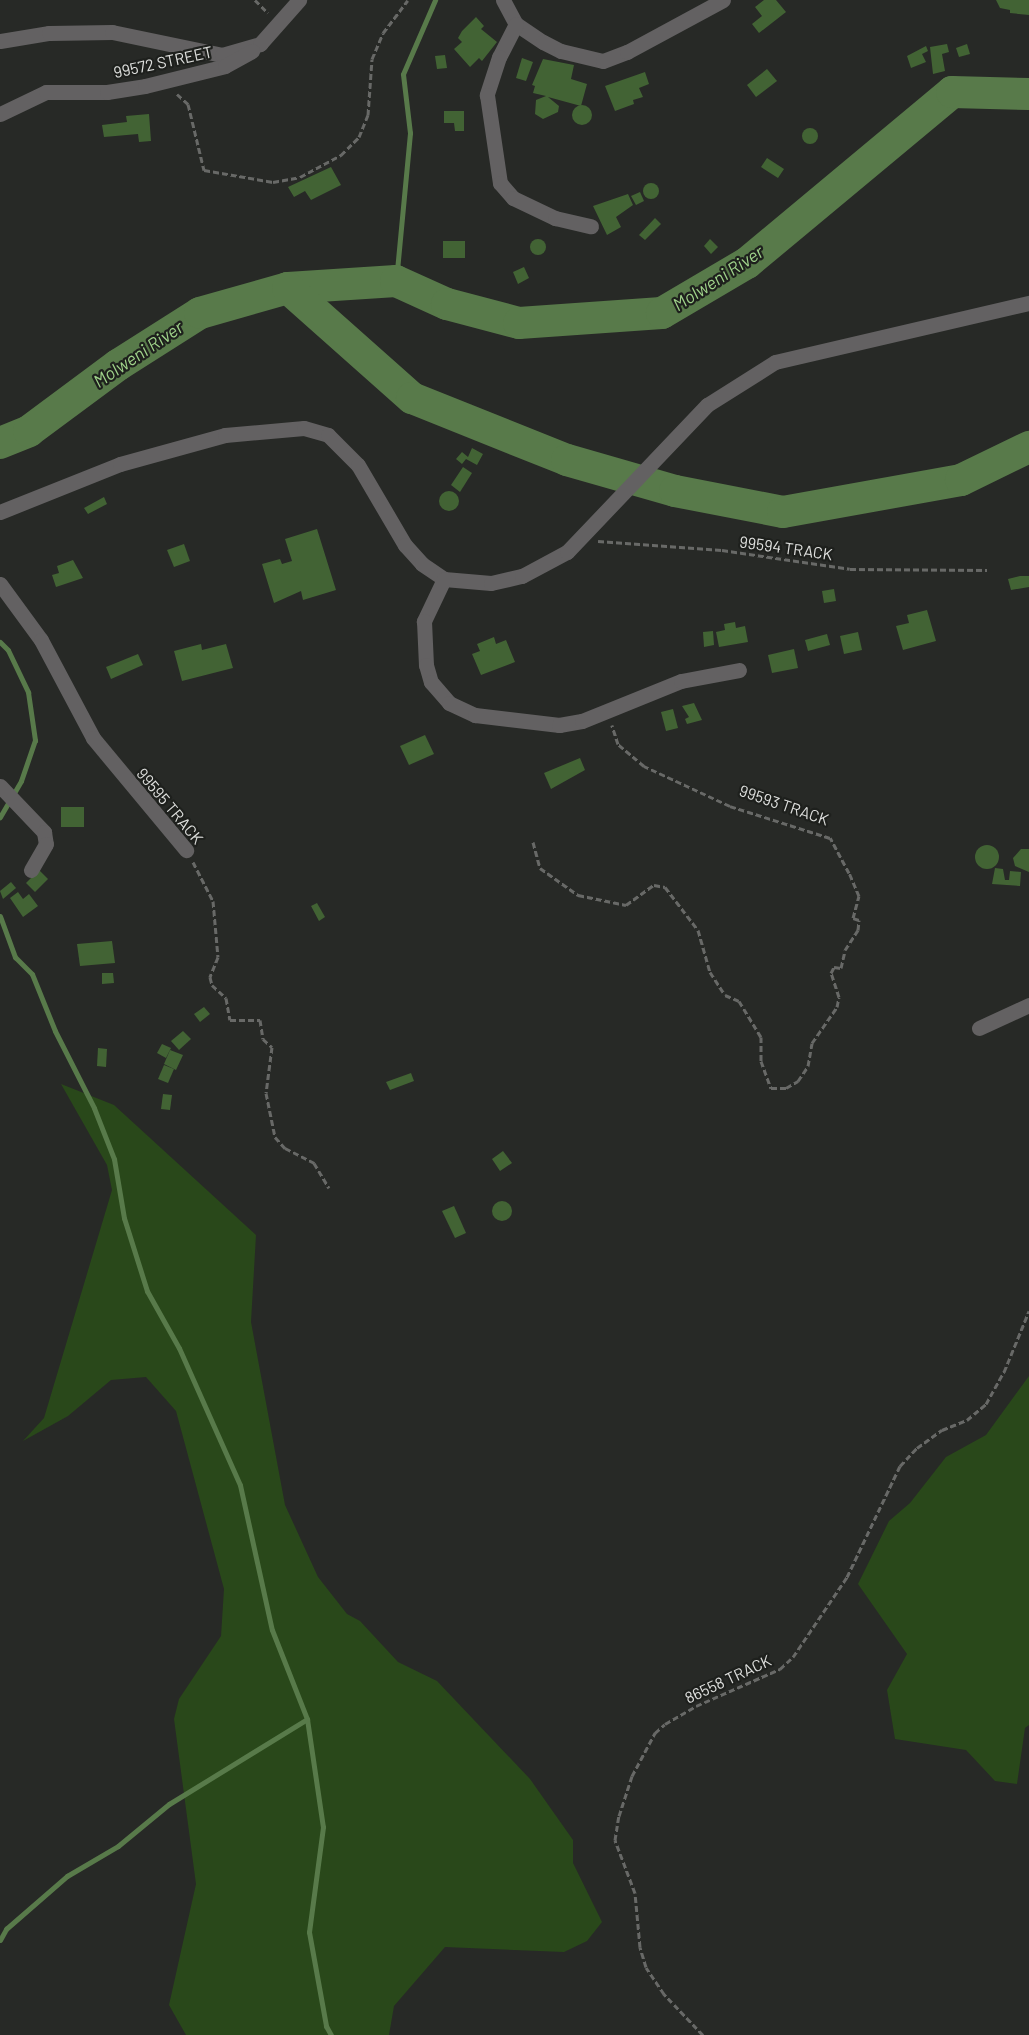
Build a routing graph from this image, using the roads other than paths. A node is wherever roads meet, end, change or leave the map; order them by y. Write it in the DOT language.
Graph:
graph roads {
  1 [pos="299,0"];
  2 [pos="503,0"];
  3 [pos="723,0"];
  4 [pos="516,24"];
  5 [pos="0,41"];
  6 [pos="260,44"];
  7 [pos="0,114"];
  8 [pos="591,226"];
  9 [pos="1029,303"];
  10 [pos="0,512"];
  11 [pos="444,579"];
  12 [pos="0,584"];
  13 [pos="739,670"];
  14 [pos="0,786"];
  15 [pos="186,850"];
  16 [pos="31,870"];
  17 [pos="1029,1005"];
  18 [pos="979,1028"];
  1 -- 6 [label="street, 99572 STREET"];
  2 -- 4 [label="street"];
  3 -- 4 [label="street"];
  4 -- 8 [label="street"];
  5 -- 6 [label="street"];
  6 -- 7 [label="street, 99572 STREET"];
  9 -- 11 [label="street"];
  10 -- 11 [label="street"];
  11 -- 13 [label="street"];
  12 -- 15 [label="street, 99595 TRACK"];
  14 -- 16 [label="street"];
  17 -- 18 [label="street"];
}
